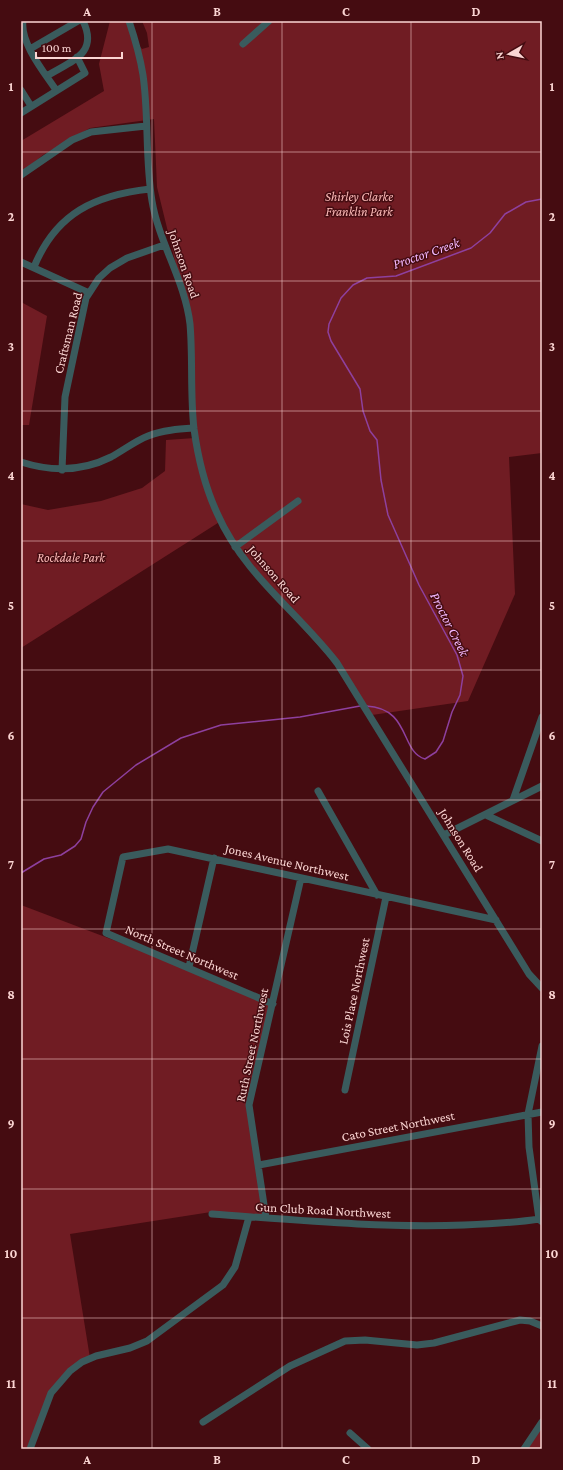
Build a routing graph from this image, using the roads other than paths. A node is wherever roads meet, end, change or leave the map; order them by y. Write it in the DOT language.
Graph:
graph roads {
  1 [pos="23,21"];
  2 [pos="78,21"];
  3 [pos="83,21"];
  4 [pos="129,21"];
  5 [pos="269,21"];
  6 [pos="243,44"];
  7 [pos="30,49"];
  8 [pos="77,58"];
  9 [pos="47,76"];
  10 [pos="21,90"];
  11 [pos="56,90"];
  12 [pos="31,106"];
  13 [pos="21,113"];
  14 [pos="146,126"];
  15 [pos="21,174"];
  16 [pos="150,189"];
  17 [pos="164,245"];
  18 [pos="21,262"];
  19 [pos="34,267"];
  20 [pos="89,292"];
  21 [pos="194,428"];
  22 [pos="21,462"];
  23 [pos="62,470"];
  24 [pos="298,501"];
  25 [pos="235,547"];
  26 [pos="542,717"];
  27 [pos="542,786"];
  28 [pos="318,791"];
  29 [pos="513,800"];
  30 [pos="486,815"];
  31 [pos="444,835"];
  32 [pos="542,841"];
  33 [pos="214,858"];
  34 [pos="301,878"];
  35 [pos="377,895"];
  36 [pos="386,897"];
  37 [pos="112,908"];
  38 [pos="496,920"];
  39 [pos="189,968"];
  40 [pos="542,988"];
  41 [pos="273,1004"];
  42 [pos="542,1046"];
  43 [pos="345,1090"];
  44 [pos="542,1112"];
  45 [pos="528,1114"];
  46 [pos="259,1165"];
  47 [pos="212,1214"];
  48 [pos="249,1217"];
  49 [pos="266,1218"];
  50 [pos="541,1219"];
  51 [pos="542,1326"];
  52 [pos="203,1422"];
  53 [pos="542,1422"];
  54 [pos="350,1433"];
  55 [pos="30,1449"];
  56 [pos="368,1449"];
  57 [pos="524,1449"];
  1 -- 7 [label="street"];
  2 -- 7 [label="street"];
  3 -- 8 [label="street"];
  4 -- 14 [label="street, Johnson Road"];
  5 -- 6 [label="street"];
  7 -- 9 [label="street"];
  8 -- 9 [label="street"];
  8 -- 11 [label="street"];
  9 -- 11 [label="street"];
  10 -- 12 [label="street"];
  11 -- 12 [label="street"];
  12 -- 13 [label="street"];
  14 -- 15 [label="street"];
  14 -- 16 [label="street, Johnson Road"];
  16 -- 17 [label="street, Johnson Road"];
  16 -- 19 [label="street"];
  17 -- 20 [label="street, Craftsman Road"];
  17 -- 21 [label="street, Johnson Road"];
  18 -- 19 [label="street"];
  19 -- 20 [label="street"];
  20 -- 23 [label="street, Craftsman Road"];
  21 -- 23 [label="street"];
  21 -- 25 [label="street, Johnson Road"];
  22 -- 23 [label="street"];
  24 -- 25 [label="street"];
  25 -- 31 [label="street, Johnson Road"];
  26 -- 29 [label="street"];
  27 -- 29 [label="street"];
  28 -- 35 [label="street"];
  29 -- 30 [label="street"];
  30 -- 31 [label="street"];
  30 -- 32 [label="street"];
  31 -- 38 [label="street, Johnson Road"];
  33 -- 34 [label="street, Jones Avenue Northwest"];
  33 -- 37 [label="street, Jones Avenue Northwest"];
  33 -- 39 [label="street"];
  34 -- 35 [label="street, Jones Avenue Northwest"];
  34 -- 41 [label="street, Ruth Street Northwest"];
  35 -- 36 [label="street, Jones Avenue Northwest"];
  36 -- 38 [label="street, Jones Avenue Northwest"];
  36 -- 43 [label="street, Lois Place Northwest"];
  37 -- 39 [label="street, North Street Northwest"];
  38 -- 40 [label="street, Johnson Road"];
  39 -- 41 [label="street, North Street Northwest"];
  41 -- 46 [label="street, Ruth Street Northwest"];
  42 -- 45 [label="street"];
  44 -- 45 [label="street, Cato Street Northwest"];
  45 -- 46 [label="street, Cato Street Northwest"];
  45 -- 50 [label="street"];
  46 -- 49 [label="street, Ruth Street Northwest"];
  47 -- 48 [label="street"];
  48 -- 49 [label="street, Gun Club Road Northwest"];
  48 -- 55 [label="street, Gun Club Road Northwest"];
  49 -- 50 [label="street, Gun Club Road Northwest"];
  51 -- 52 [label="street"];
  53 -- 57 [label="street"];
  54 -- 56 [label="street"];
}
